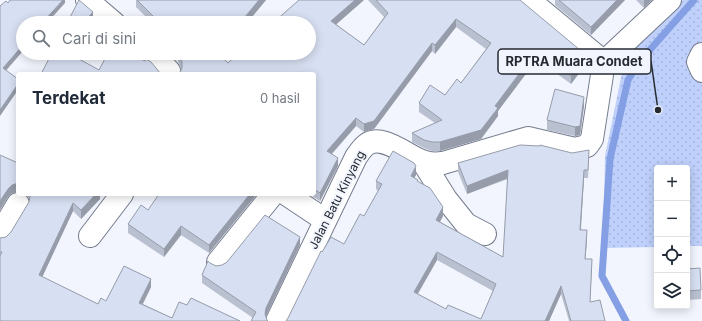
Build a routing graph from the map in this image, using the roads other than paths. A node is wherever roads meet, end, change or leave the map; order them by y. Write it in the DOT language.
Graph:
graph roads {
  1 [pos="87,0"];
  2 [pos="529,0"];
  3 [pos="670,0"];
  4 [pos="106,16"];
  5 [pos="702,54"];
  6 [pos="158,60"];
  7 [pos="604,62"];
  8 [pos="702,71"];
  9 [pos="169,72"];
  10 [pos="423,162"];
  11 [pos="120,196"];
  12 [pos="271,196"];
  13 [pos="289,196"];
  14 [pos="18,204"];
  15 [pos="325,220"];
  16 [pos="0,234"];
  17 [pos="485,234"];
  18 [pos="90,236"];
  19 [pos="218,262"];
  20 [pos="277,321"];
  1 -- 4 [label="street"];
  2 -- 7 [label="street"];
  3 -- 7 [label="street"];
  5 -- 8 [label="street"];
  6 -- 9 [label="street"];
  7 -- 10 [label="street, Jalan Batu Kinyang"];
  10 -- 15 [label="street, Jalan Batu Kinyang"];
  10 -- 17 [label="street"];
  11 -- 18 [label="street"];
  12 -- 19 [label="street"];
  13 -- 15 [label="street"];
  14 -- 16 [label="street"];
  15 -- 20 [label="street, Jalan Batu Kinyang"];
}
